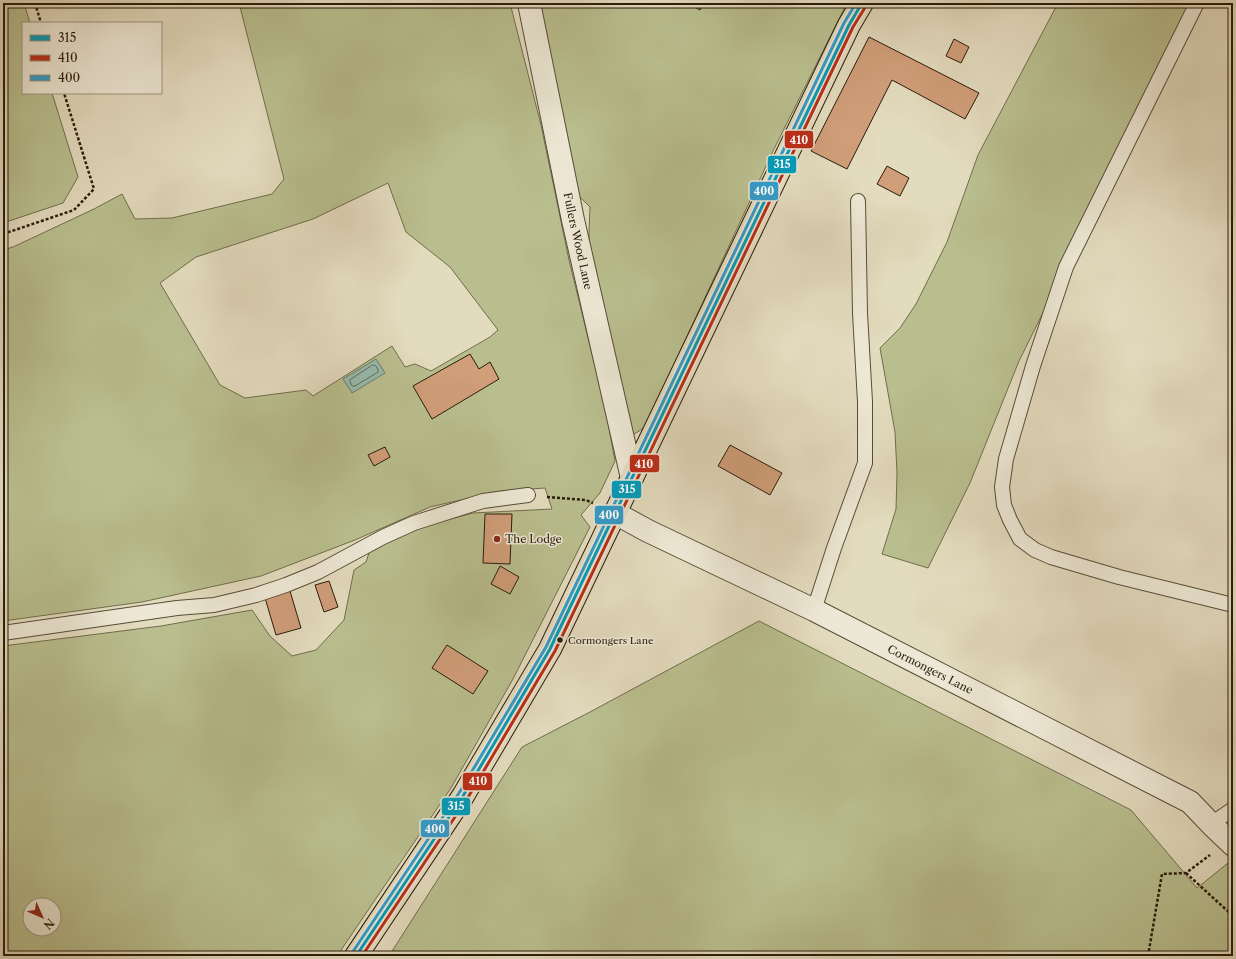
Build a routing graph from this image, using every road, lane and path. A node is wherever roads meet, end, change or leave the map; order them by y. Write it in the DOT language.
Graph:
graph roads {
  1 [pos="35,3"];
  2 [pos="529,3"];
  3 [pos="862,3"];
  4 [pos="1197,3"];
  5 [pos="41,22"];
  6 [pos="64,94"];
  7 [pos="858,201"];
  8 [pos="3,234"];
  9 [pos="632,478"];
  10 [pos="528,495"];
  11 [pos="616,513"];
  12 [pos="1233,605"];
  13 [pos="814,610"];
  14 [pos="3,633"];
  15 [pos="1233,808"];
  16 [pos="1210,824"];
  17 [pos="1231,843"];
  18 [pos="1186,873"];
  19 [pos="1233,916"];
  20 [pos="356,956"];
  21 [pos="1148,956"];
  1 -- 5 [label="path"];
  2 -- 9 [label="street, Fullers Wood Lane"];
  3 -- 9 [label="main road"];
  4 -- 12 [label="lane"];
  6 -- 8 [label="path"];
  7 -- 13 [label="lane"];
  9 -- 11 [label="main road"];
  10 -- 11 [label="path"];
  10 -- 14 [label="lane"];
  11 -- 13 [label="street, Cormongers Lane"];
  11 -- 20 [label="main road"];
  13 -- 16 [label="street, Cormongers Lane"];
  15 -- 16 [label="lane"];
  16 -- 17 [label="street, Cormongers Lane"];
  17 -- 18 [label="path"];
  18 -- 19 [label="path"];
  18 -- 21 [label="path"];
}
